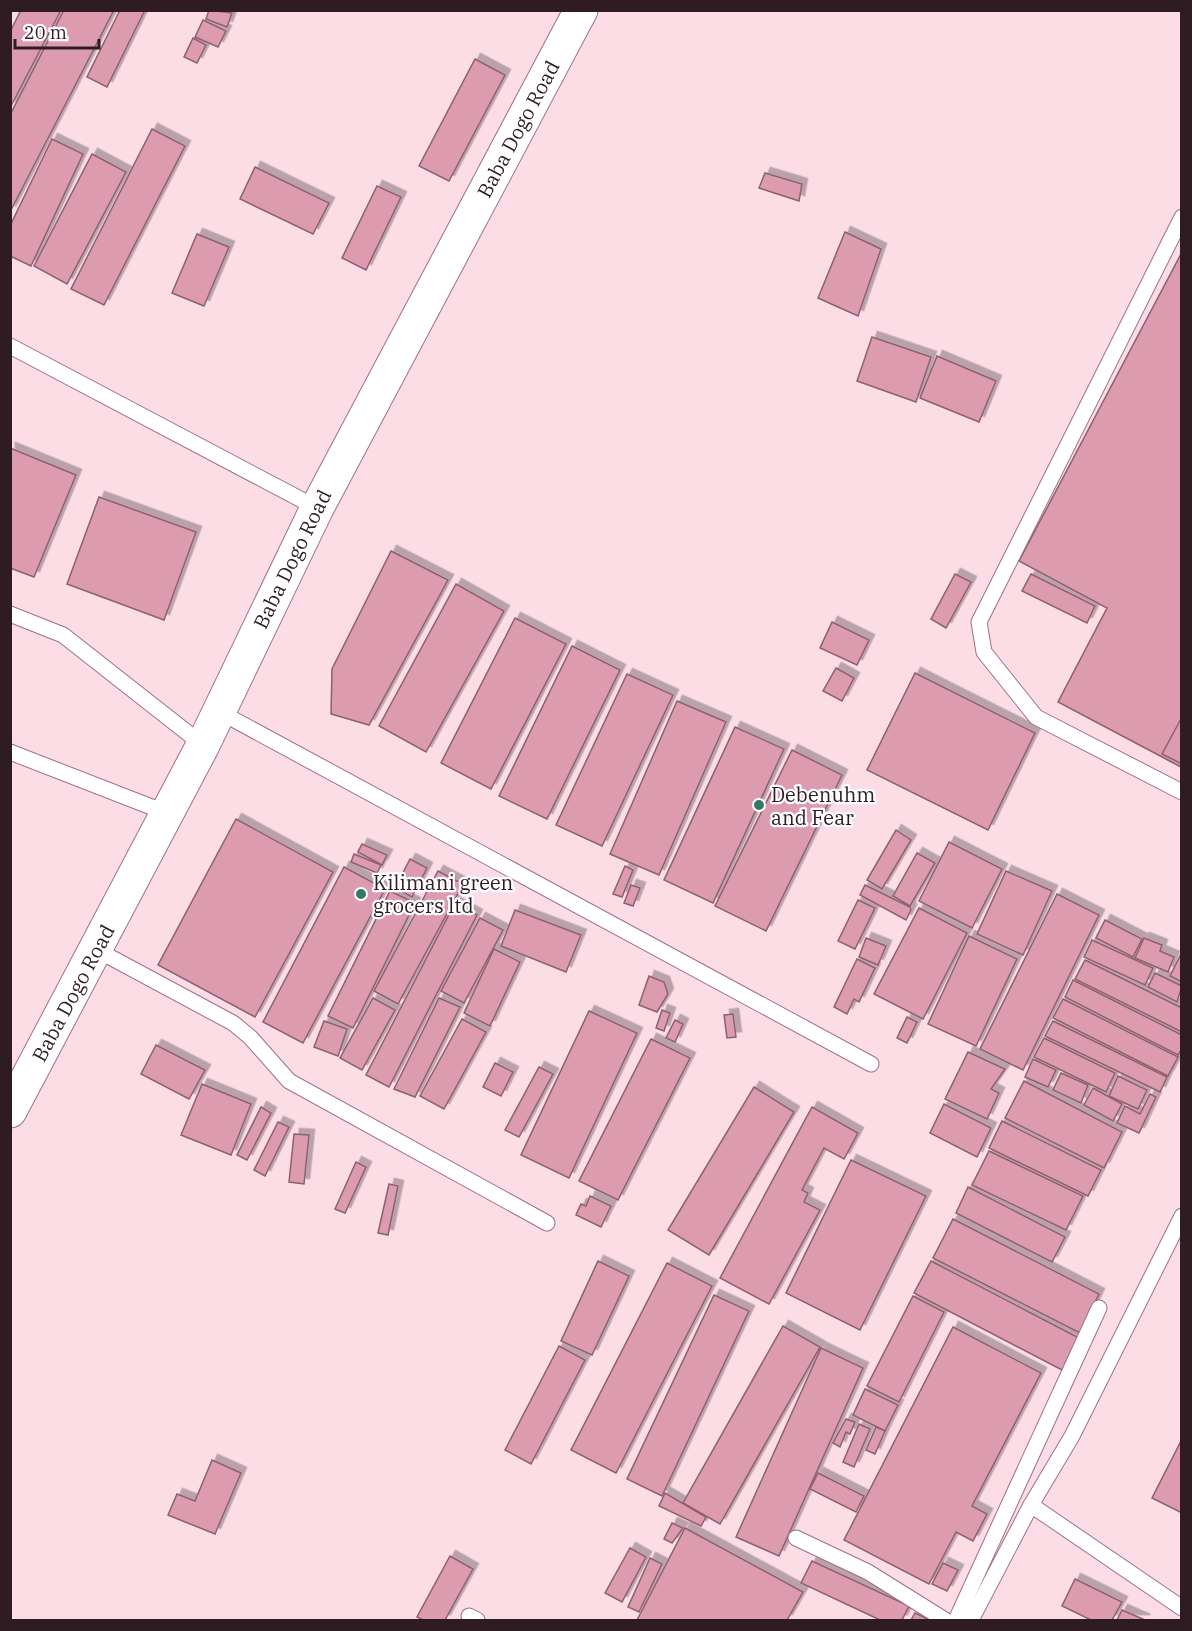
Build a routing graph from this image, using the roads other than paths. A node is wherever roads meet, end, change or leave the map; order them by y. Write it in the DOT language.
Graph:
graph roads {
  1 [pos="581,10"];
  2 [pos="1182,217"];
  3 [pos="10,346"];
  4 [pos="317,508"];
  5 [pos="10,614"];
  6 [pos="218,711"];
  7 [pos="203,744"];
  8 [pos="10,752"];
  9 [pos="1182,792"];
  10 [pos="167,813"];
  11 [pos="97,950"];
  12 [pos="871,1064"];
  13 [pos="10,1111"];
  14 [pos="1182,1216"];
  15 [pos="547,1223"];
  16 [pos="1099,1308"];
  17 [pos="1031,1505"];
  18 [pos="796,1538"];
  19 [pos="1182,1608"];
  20 [pos="975,1614"];
  21 [pos="945,1620"];
  22 [pos="956,1620"];
  23 [pos="961,1620"];
  1 -- 4 [label="street, Baba Dogo Road"];
  2 -- 9 [label="lane"];
  3 -- 4 [label="lane"];
  4 -- 6 [label="street, Baba Dogo Road"];
  5 -- 7 [label="lane"];
  6 -- 7 [label="street, Baba Dogo Road"];
  6 -- 12 [label="lane"];
  7 -- 10 [label="street, Baba Dogo Road"];
  8 -- 10 [label="lane"];
  10 -- 11 [label="street, Baba Dogo Road"];
  11 -- 13 [label="street, Baba Dogo Road"];
  11 -- 15 [label="lane"];
  14 -- 17 [label="lane"];
  16 -- 22 [label="lane"];
  17 -- 19 [label="lane"];
  17 -- 20 [label="lane"];
  18 -- 21 [label="lane"];
  20 -- 23 [label="lane"];
}
